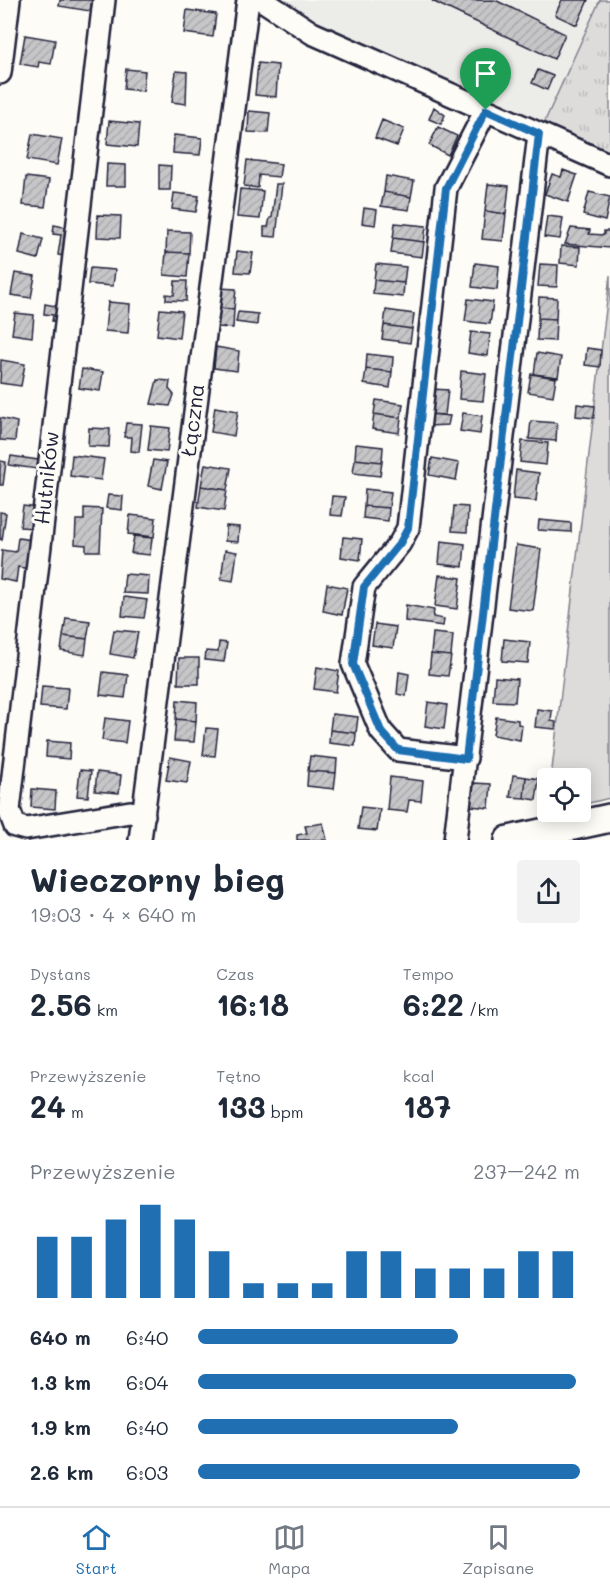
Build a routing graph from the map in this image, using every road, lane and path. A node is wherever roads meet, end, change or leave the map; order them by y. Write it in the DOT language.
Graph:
graph roads {
  1 [pos="9,0"];
  2 [pos="104,0"];
  3 [pos="248,0"];
  4 [pos="262,0"];
  5 [pos="3,29"];
  6 [pos="0,73"];
  7 [pos="486,110"];
  8 [pos="539,134"];
  9 [pos="610,165"];
  10 [pos="466,759"];
  11 [pos="144,814"];
  12 [pos="610,818"];
  13 [pos="140,840"];
  14 [pos="455,840"];
  15 [pos="509,840"];
  1 -- 5 [label="street"];
  2 -- 11 [label="street, Hutników"];
  3 -- 11 [label="street, Łączna"];
  4 -- 7 [label="street"];
  5 -- 6 [label="street"];
  7 -- 8 [label="street"];
  7 -- 10 [label="street"];
  8 -- 9 [label="street"];
  8 -- 10 [label="street"];
  10 -- 14 [label="street"];
  11 -- 13 [label="street, Łączna"];
  12 -- 15 [label="main road"];
}
